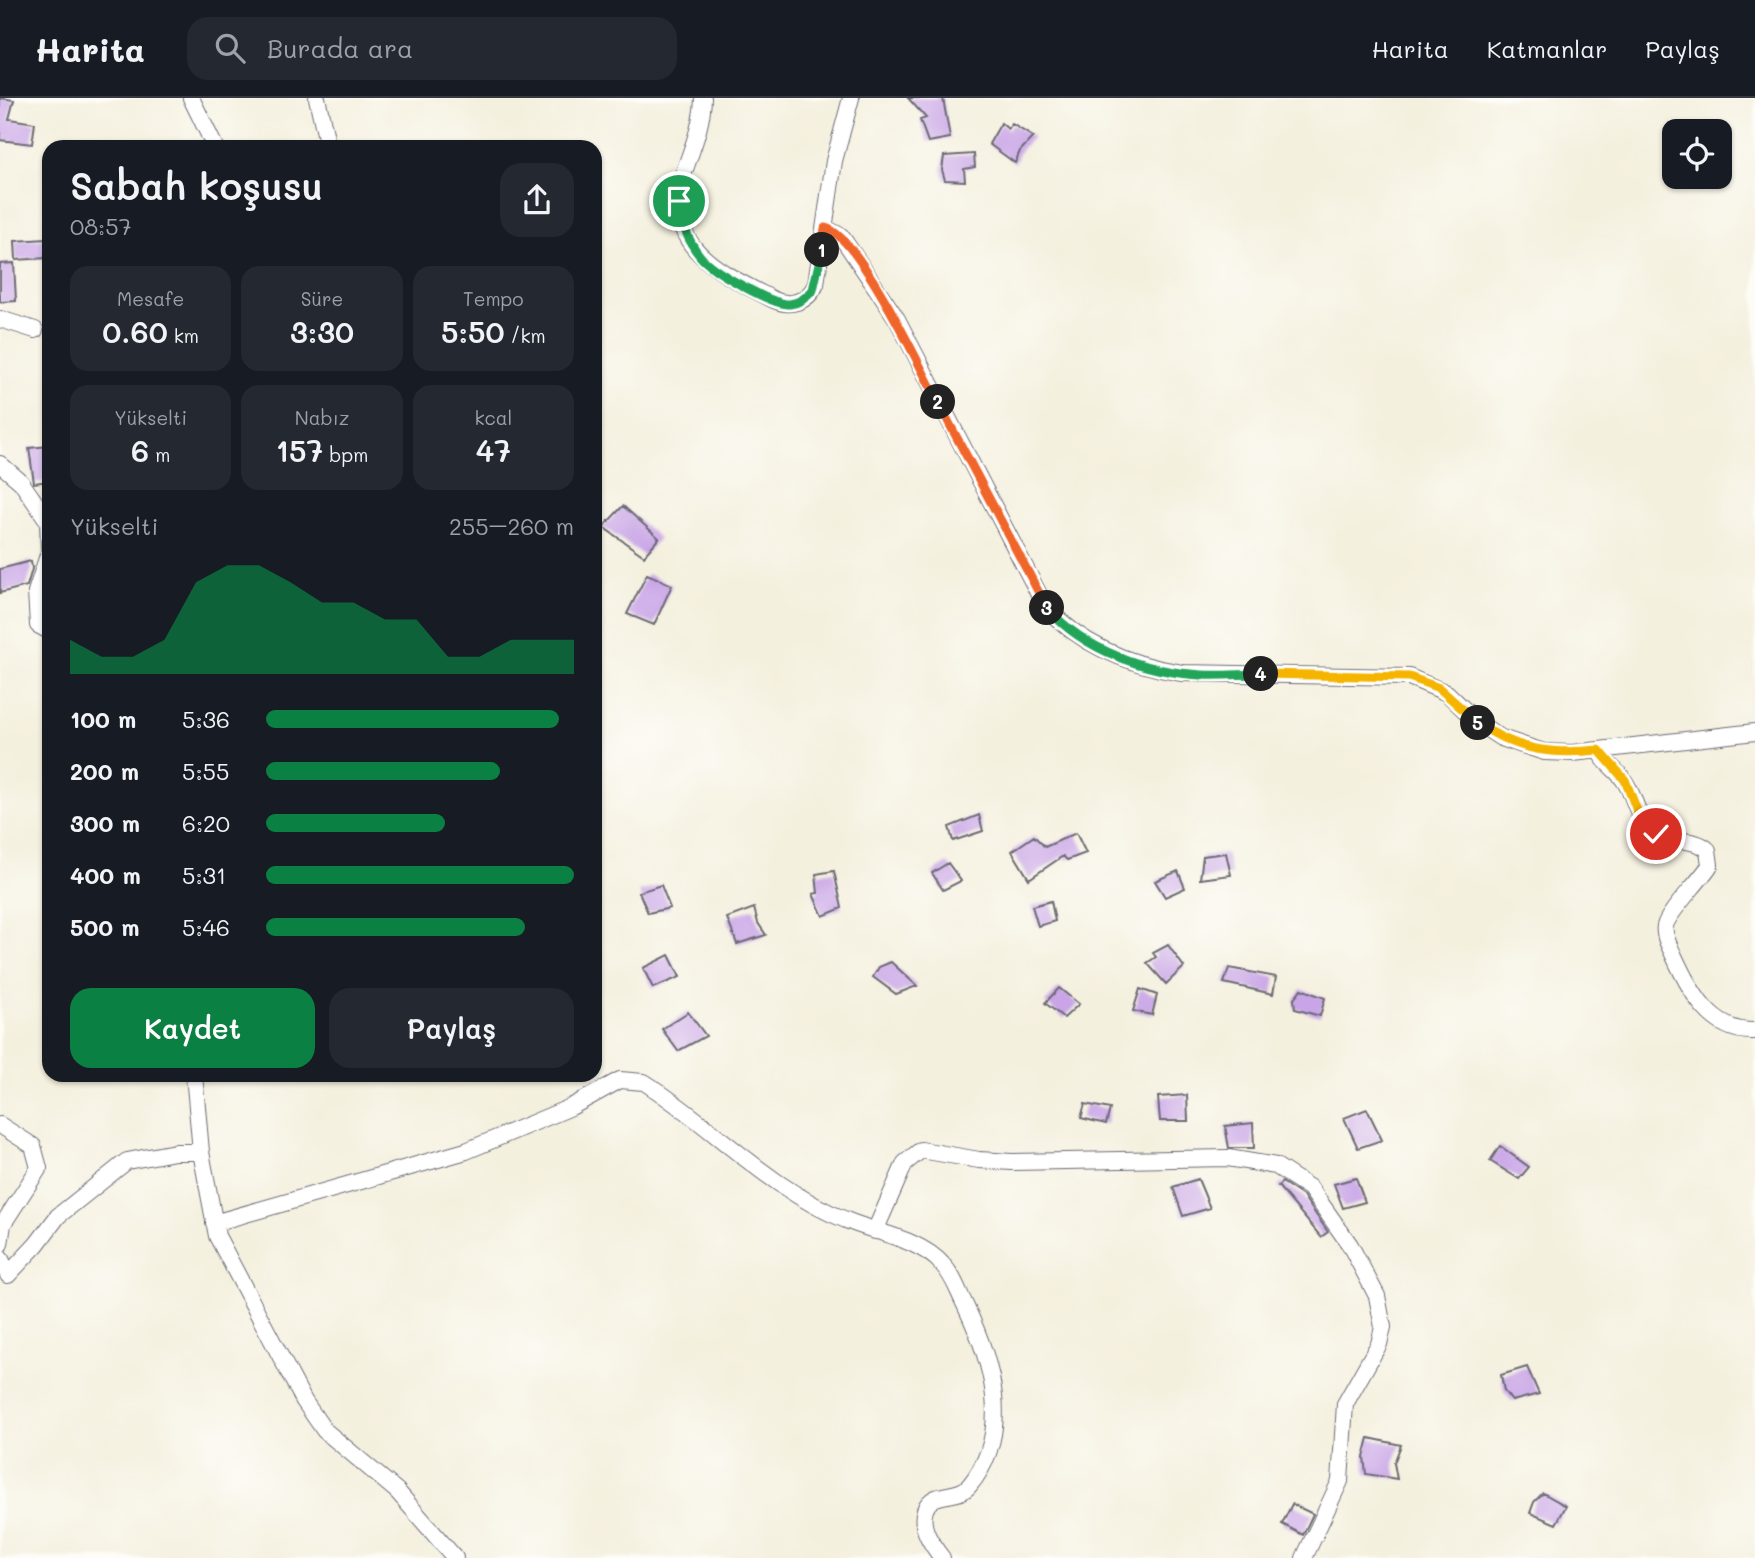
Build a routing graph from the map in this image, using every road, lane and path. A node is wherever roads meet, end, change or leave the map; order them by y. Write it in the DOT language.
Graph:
graph roads {
  1 [pos="191,98"];
  2 [pos="317,98"];
  3 [pos="703,98"];
  4 [pos="851,98"];
  5 [pos="212,140"];
  6 [pos="326,140"];
  7 [pos="825,228"];
  8 [pos="0,319"];
  9 [pos="35,330"];
  10 [pos="0,464"];
  11 [pos="42,512"];
  12 [pos="42,573"];
  13 [pos="42,627"];
  14 [pos="1755,732"];
  15 [pos="1599,750"];
  16 [pos="1755,1014"];
  17 [pos="1753,1031"];
  18 [pos="195,1082"];
  19 [pos="0,1125"];
  20 [pos="201,1152"];
  21 [pos="214,1223"];
  22 [pos="875,1231"];
  23 [pos="0,1244"];
  24 [pos="0,1257"];
  25 [pos="455,1558"];
  26 [pos="942,1558"];
  27 [pos="1304,1558"];
  1 -- 5 [label="street"];
  2 -- 6 [label="street"];
  3 -- 7 [label="street"];
  4 -- 7 [label="street"];
  7 -- 15 [label="street"];
  8 -- 9 [label="street"];
  10 -- 11 [label="street"];
  12 -- 13 [label="street"];
  14 -- 15 [label="street"];
  15 -- 17 [label="street"];
  16 -- 17 [label="street"];
  18 -- 20 [label="street"];
  19 -- 23 [label="street"];
  20 -- 21 [label="street"];
  20 -- 24 [label="street"];
  21 -- 22 [label="street"];
  21 -- 25 [label="street"];
  22 -- 26 [label="street"];
  22 -- 27 [label="street"];
}
